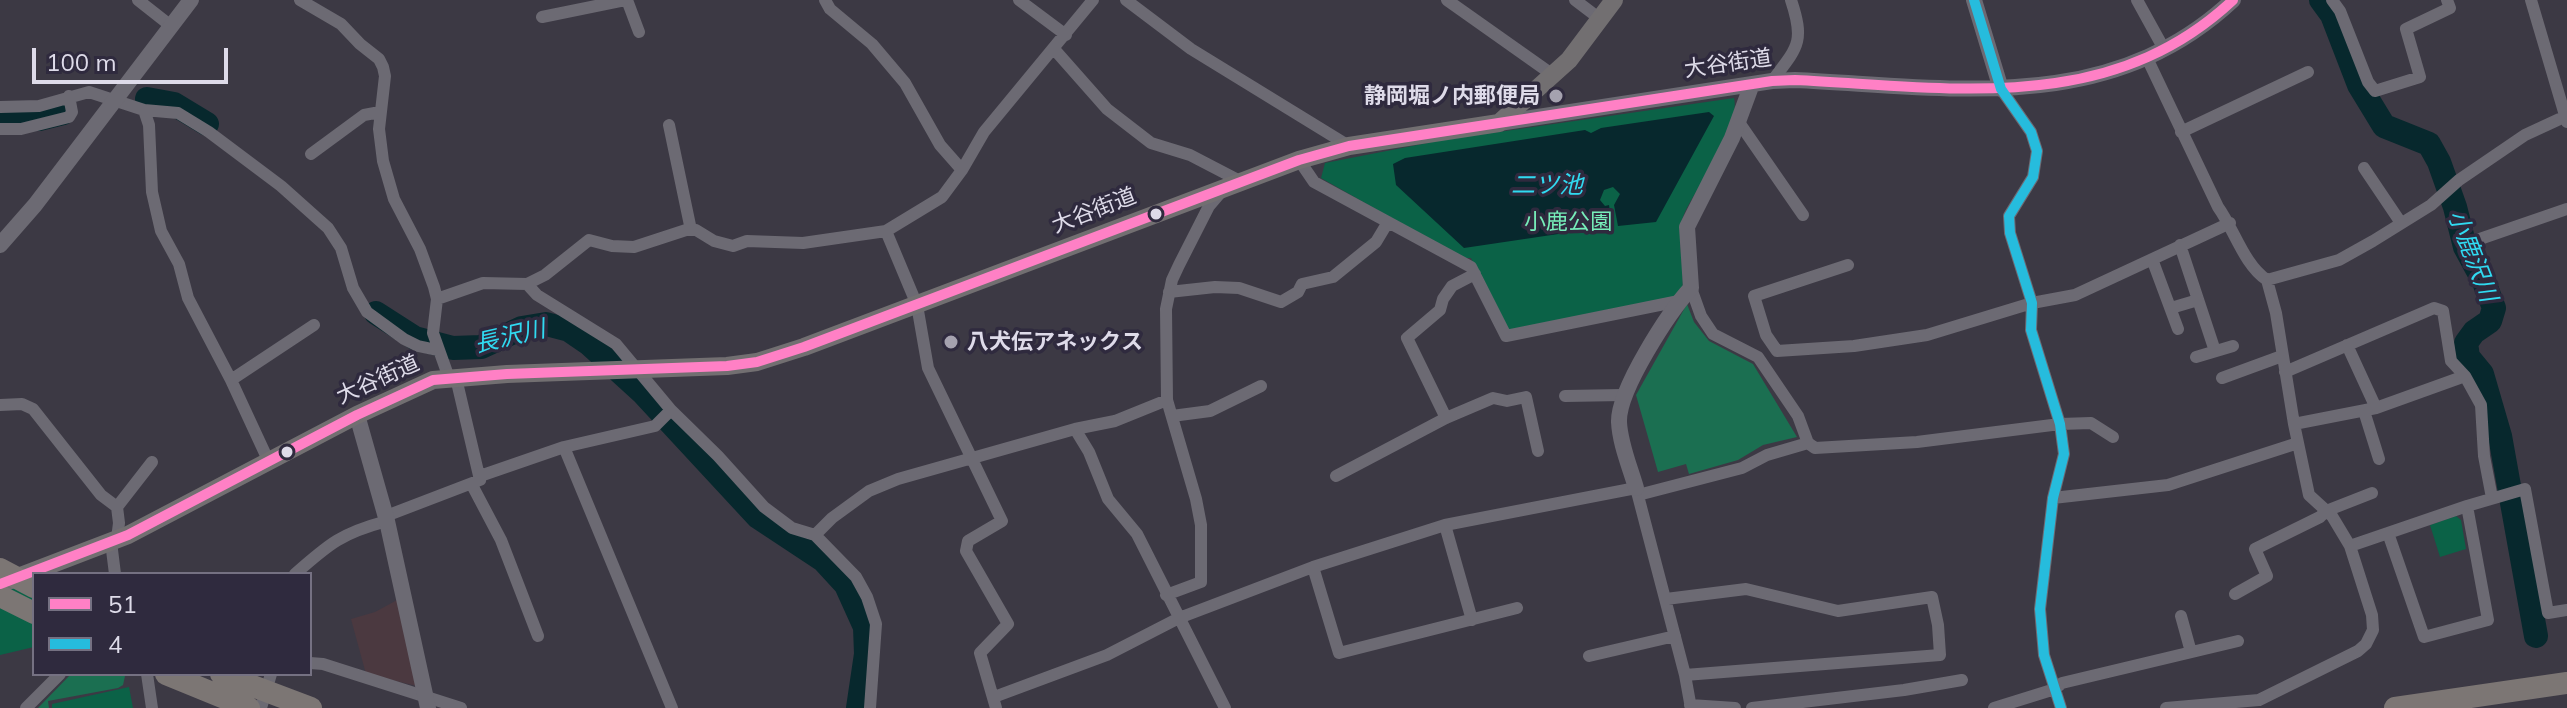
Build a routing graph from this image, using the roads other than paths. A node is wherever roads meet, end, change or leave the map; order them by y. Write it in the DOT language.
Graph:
graph roads {
  1 [pos="138,0"];
  2 [pos="191,0"];
  3 [pos="300,0"];
  4 [pos="626,0"];
  5 [pos="825,0"];
  6 [pos="1019,0"];
  7 [pos="1093,0"];
  8 [pos="1126,0"];
  9 [pos="1447,0"];
  10 [pos="1575,0"];
  11 [pos="1614,0"];
  12 [pos="1791,0"];
  13 [pos="1974,0"];
  14 [pos="2137,0"];
  15 [pos="2233,0"];
  16 [pos="2332,0"];
  17 [pos="2447,0"];
  18 [pos="2531,0"];
  19 [pos="542,17"];
  20 [pos="1600,19"];
  21 [pos="171,26"];
  22 [pos="639,32"];
  23 [pos="1066,35"];
  24 [pos="1054,49"];
  25 [pos="2164,49"];
  26 [pos="2147,58"];
  27 [pos="2308,72"];
  28 [pos="1553,75"];
  29 [pos="1772,81"];
  30 [pos="1752,84"];
  31 [pos="2001,89"];
  32 [pos="69,96"];
  33 [pos="116,99"];
  34 [pos="0,107"];
  35 [pos="144,110"];
  36 [pos="380,112"];
  37 [pos="2566,119"];
  38 [pos="1738,121"];
  39 [pos="1499,123"];
  40 [pos="669,125"];
  41 [pos="0,129"];
  42 [pos="2181,132"];
  43 [pos="1349,146"];
  44 [pos="311,154"];
  45 [pos="1299,160"];
  46 [pos="2364,168"];
  47 [pos="962,170"];
  48 [pos="1233,184"];
  49 [pos="2567,209"];
  50 [pos="1803,215"];
  51 [pos="1388,222"];
  52 [pos="2230,223"];
  53 [pos="2401,223"];
  54 [pos="691,230"];
  55 [pos="886,231"];
  56 [pos="2,240"];
  57 [pos="2474,241"];
  58 [pos="2180,245"];
  59 [pos="2152,259"];
  60 [pos="1848,265"];
  61 [pos="1475,274"];
  62 [pos="2267,280"];
  63 [pos="527,284"];
  64 [pos="1691,288"];
  65 [pos="1169,292"];
  66 [pos="437,299"];
  67 [pos="2198,300"];
  68 [pos="1679,301"];
  69 [pos="2032,303"];
  70 [pos="917,305"];
  71 [pos="2171,308"];
  72 [pos="314,325"];
  73 [pos="2178,329"];
  74 [pos="2347,345"];
  75 [pos="2233,346"];
  76 [pos="437,349"];
  77 [pos="1777,351"];
  78 [pos="2215,351"];
  79 [pos="2282,356"];
  80 [pos="1758,357"];
  81 [pos="2196,357"];
  82 [pos="638,371"];
  83 [pos="2285,372"];
  84 [pos="2465,376"];
  85 [pos="453,378"];
  86 [pos="2222,378"];
  87 [pos="231,380"];
  88 [pos="1261,386"];
  89 [pos="1623,395"];
  90 [pos="1565,396"];
  91 [pos="1167,400"];
  92 [pos="0,405"];
  93 [pos="671,410"];
  94 [pos="2370,410"];
  95 [pos="357,415"];
  96 [pos="1172,416"];
  97 [pos="1446,418"];
  98 [pos="2060,424"];
  99 [pos="2294,424"];
  100 [pos="1075,429"];
  101 [pos="2113,437"];
  102 [pos="1808,443"];
  103 [pos="2298,443"];
  104 [pos="564,447"];
  105 [pos="1538,451"];
  106 [pos="973,458"];
  107 [pos="2379,459"];
  108 [pos="152,462"];
  109 [pos="269,462"];
  110 [pos="1336,476"];
  111 [pos="476,480"];
  112 [pos="1637,492"];
  113 [pos="2372,493"];
  114 [pos="2053,498"];
  115 [pos="2492,498"];
  116 [pos="2467,506"];
  117 [pos="117,507"];
  118 [pos="2326,511"];
  119 [pos="387,518"];
  120 [pos="1445,525"];
  121 [pos="2388,533"];
  122 [pos="815,535"];
  123 [pos="114,541"];
  124 [pos="2350,546"];
  125 [pos="1313,567"];
  126 [pos="0,569"];
  127 [pos="50,572"];
  128 [pos="115,572"];
  129 [pos="297,572"];
  130 [pos="32,575"];
  131 [pos="32,578"];
  132 [pos="0,584"];
  133 [pos="2235,594"];
  134 [pos="1166,595"];
  135 [pos="0,596"];
  136 [pos="1666,599"];
  137 [pos="1517,608"];
  138 [pos="2567,610"];
  139 [pos="32,612"];
  140 [pos="2181,616"];
  141 [pos="1179,618"];
  142 [pos="1472,620"];
  143 [pos="538,636"];
  144 [pos="1675,636"];
  145 [pos="2238,641"];
  146 [pos="2191,652"];
  147 [pos="1589,656"];
  148 [pos="312,663"];
  149 [pos="1685,675"];
  150 [pos="58,676"];
  151 [pos="147,676"];
  152 [pos="171,676"];
  153 [pos="226,676"];
  154 [pos="1962,680"];
  155 [pos="2567,683"];
  156 [pos="2055,689"];
  157 [pos="268,692"];
  158 [pos="427,702"];
  159 [pos="995,702"];
  160 [pos="1690,707"];
  161 [pos="2171,707"];
  162 [pos="26,708"];
  163 [pos="152,708"];
  164 [pos="249,708"];
  165 [pos="311,708"];
  166 [pos="461,708"];
  167 [pos="672,708"];
  168 [pos="870,708"];
  169 [pos="1225,708"];
  170 [pos="1735,708"];
  171 [pos="1752,708"];
  172 [pos="1994,708"];
  173 [pos="2061,708"];
  174 [pos="2395,708"];
  1 -- 21 [label="street"];
  2 -- 21 [label="street"];
  3 -- 36 [label="street"];
  4 -- 19 [label="street"];
  4 -- 22 [label="street"];
  5 -- 47 [label="street"];
  6 -- 23 [label="street"];
  7 -- 23 [label="street"];
  8 -- 43 [label="street"];
  9 -- 28 [label="street"];
  10 -- 20 [label="street"];
  11 -- 20 [label="main road"];
  12 -- 29 [label="street"];
  13 -- 31 [label="street"];
  14 -- 25 [label="street"];
  15 -- 25 [label="street, 大谷街道"];
  16 -- 17 [label="street"];
  18 -- 37 [label="street"];
  20 -- 28 [label="main road"];
  21 -- 33 [label="street"];
  23 -- 24 [label="street"];
  24 -- 47 [label="street"];
  24 -- 48 [label="street"];
  25 -- 26 [label="street, 大谷街道"];
  26 -- 31 [label="street, 大谷街道"];
  26 -- 42 [label="street"];
  27 -- 42 [label="street"];
  28 -- 39 [label="main road"];
  29 -- 30 [label="street, 大谷街道"];
  29 -- 31 [label="street, 大谷街道"];
  30 -- 38 [label="street"];
  30 -- 39 [label="street, 大谷街道"];
  31 -- 69 [label="street"];
  32 -- 33 [label="street"];
  32 -- 34 [label="street"];
  32 -- 41 [label="street"];
  33 -- 35 [label="street"];
  33 -- 56 [label="street"];
  35 -- 76 [label="street"];
  35 -- 87 [label="street"];
  36 -- 44 [label="street"];
  36 -- 66 [label="street"];
  37 -- 53 [label="street"];
  38 -- 50 [label="street"];
  38 -- 64 [label="street"];
  39 -- 43 [label="main road, 大谷街道"];
  40 -- 54 [label="street"];
  42 -- 52 [label="street"];
  43 -- 45 [label="main road, 大谷街道"];
  45 -- 48 [label="main road, 大谷街道"];
  45 -- 51 [label="street"];
  46 -- 53 [label="street"];
  47 -- 55 [label="street"];
  48 -- 65 [label="street"];
  48 -- 70 [label="main road, 大谷街道"];
  49 -- 57 [label="street"];
  51 -- 61 [label="street"];
  51 -- 65 [label="street"];
  52 -- 58 [label="street"];
  52 -- 62 [label="street"];
  53 -- 62 [label="street"];
  54 -- 55 [label="street"];
  54 -- 63 [label="street"];
  55 -- 70 [label="street"];
  58 -- 59 [label="street"];
  58 -- 67 [label="street"];
  59 -- 69 [label="street"];
  59 -- 71 [label="street"];
  60 -- 77 [label="street"];
  61 -- 68 [label="street"];
  61 -- 97 [label="street"];
  62 -- 79 [label="street"];
  63 -- 66 [label="street"];
  63 -- 82 [label="street"];
  64 -- 68 [label="street"];
  64 -- 80 [label="street"];
  65 -- 91 [label="street"];
  66 -- 76 [label="street"];
  67 -- 71 [label="street"];
  67 -- 78 [label="street"];
  68 -- 89 [label="street"];
  69 -- 77 [label="street"];
  69 -- 98 [label="street"];
  70 -- 82 [label="main road, 大谷街道"];
  70 -- 106 [label="street"];
  71 -- 73 [label="street"];
  72 -- 87 [label="street"];
  74 -- 83 [label="street"];
  74 -- 84 [label="street"];
  74 -- 94 [label="street"];
  75 -- 78 [label="street"];
  76 -- 85 [label="street"];
  77 -- 80 [label="street"];
  78 -- 81 [label="street"];
  79 -- 83 [label="street"];
  79 -- 86 [label="street"];
  80 -- 102 [label="street"];
  82 -- 85 [label="main road, 大谷街道"];
  82 -- 93 [label="street"];
  83 -- 99 [label="street"];
  84 -- 94 [label="street"];
  84 -- 115 [label="street"];
  85 -- 95 [label="main road, 大谷街道"];
  85 -- 111 [label="street"];
  87 -- 109 [label="street"];
  88 -- 96 [label="street"];
  89 -- 90 [label="street"];
  89 -- 112 [label="street"];
  91 -- 96 [label="street"];
  91 -- 100 [label="street"];
  92 -- 117 [label="street"];
  93 -- 104 [label="street"];
  93 -- 122 [label="street"];
  94 -- 99 [label="street"];
  94 -- 107 [label="street"];
  95 -- 109 [label="main road, 大谷街道"];
  95 -- 119 [label="street"];
  96 -- 134 [label="street"];
  97 -- 105 [label="street"];
  97 -- 110 [label="street"];
  98 -- 101 [label="street"];
  98 -- 102 [label="street"];
  98 -- 114 [label="street"];
  99 -- 103 [label="street"];
  100 -- 106 [label="street"];
  100 -- 134 [label="street"];
  102 -- 112 [label="street"];
  103 -- 114 [label="street"];
  103 -- 118 [label="street"];
  104 -- 111 [label="street"];
  104 -- 167 [label="street"];
  106 -- 122 [label="street"];
  106 -- 159 [label="street"];
  108 -- 117 [label="street"];
  109 -- 123 [label="main road, 大谷街道"];
  111 -- 119 [label="street"];
  111 -- 143 [label="street"];
  112 -- 120 [label="street"];
  112 -- 136 [label="street"];
  113 -- 118 [label="street"];
  114 -- 156 [label="street"];
  115 -- 116 [label="street"];
  115 -- 138 [label="street"];
  116 -- 121 [label="street"];
  116 -- 121 [label="street"];
  117 -- 123 [label="street"];
  118 -- 124 [label="street"];
  118 -- 133 [label="street"];
  119 -- 129 [label="street"];
  119 -- 158 [label="street"];
  120 -- 125 [label="street"];
  120 -- 142 [label="street"];
  121 -- 124 [label="street"];
  122 -- 168 [label="street"];
  123 -- 127 [label="main road, 大谷街道"];
  123 -- 128 [label="street"];
  124 -- 161 [label="street"];
  125 -- 141 [label="street"];
  125 -- 142 [label="street"];
  126 -- 130 [label="highway"];
  131 -- 132 [label="main road, 大谷街道"];
  134 -- 141 [label="street"];
  135 -- 139 [label="highway"];
  136 -- 144 [label="street"];
  136 -- 149 [label="street"];
  137 -- 142 [label="street"];
  140 -- 146 [label="street"];
  141 -- 159 [label="street"];
  141 -- 169 [label="street"];
  144 -- 147 [label="street"];
  144 -- 149 [label="street"];
  145 -- 146 [label="street"];
  146 -- 156 [label="street"];
  148 -- 158 [label="street"];
  149 -- 160 [label="street"];
  150 -- 162 [label="street"];
  151 -- 163 [label="street"];
  152 -- 164 [label="highway"];
  153 -- 157 [label="highway"];
  154 -- 171 [label="street"];
  155 -- 174 [label="highway"];
  156 -- 172 [label="street"];
  156 -- 173 [label="street"];
  157 -- 165 [label="highway"];
  158 -- 166 [label="street"];
  160 -- 170 [label="street"];
}
